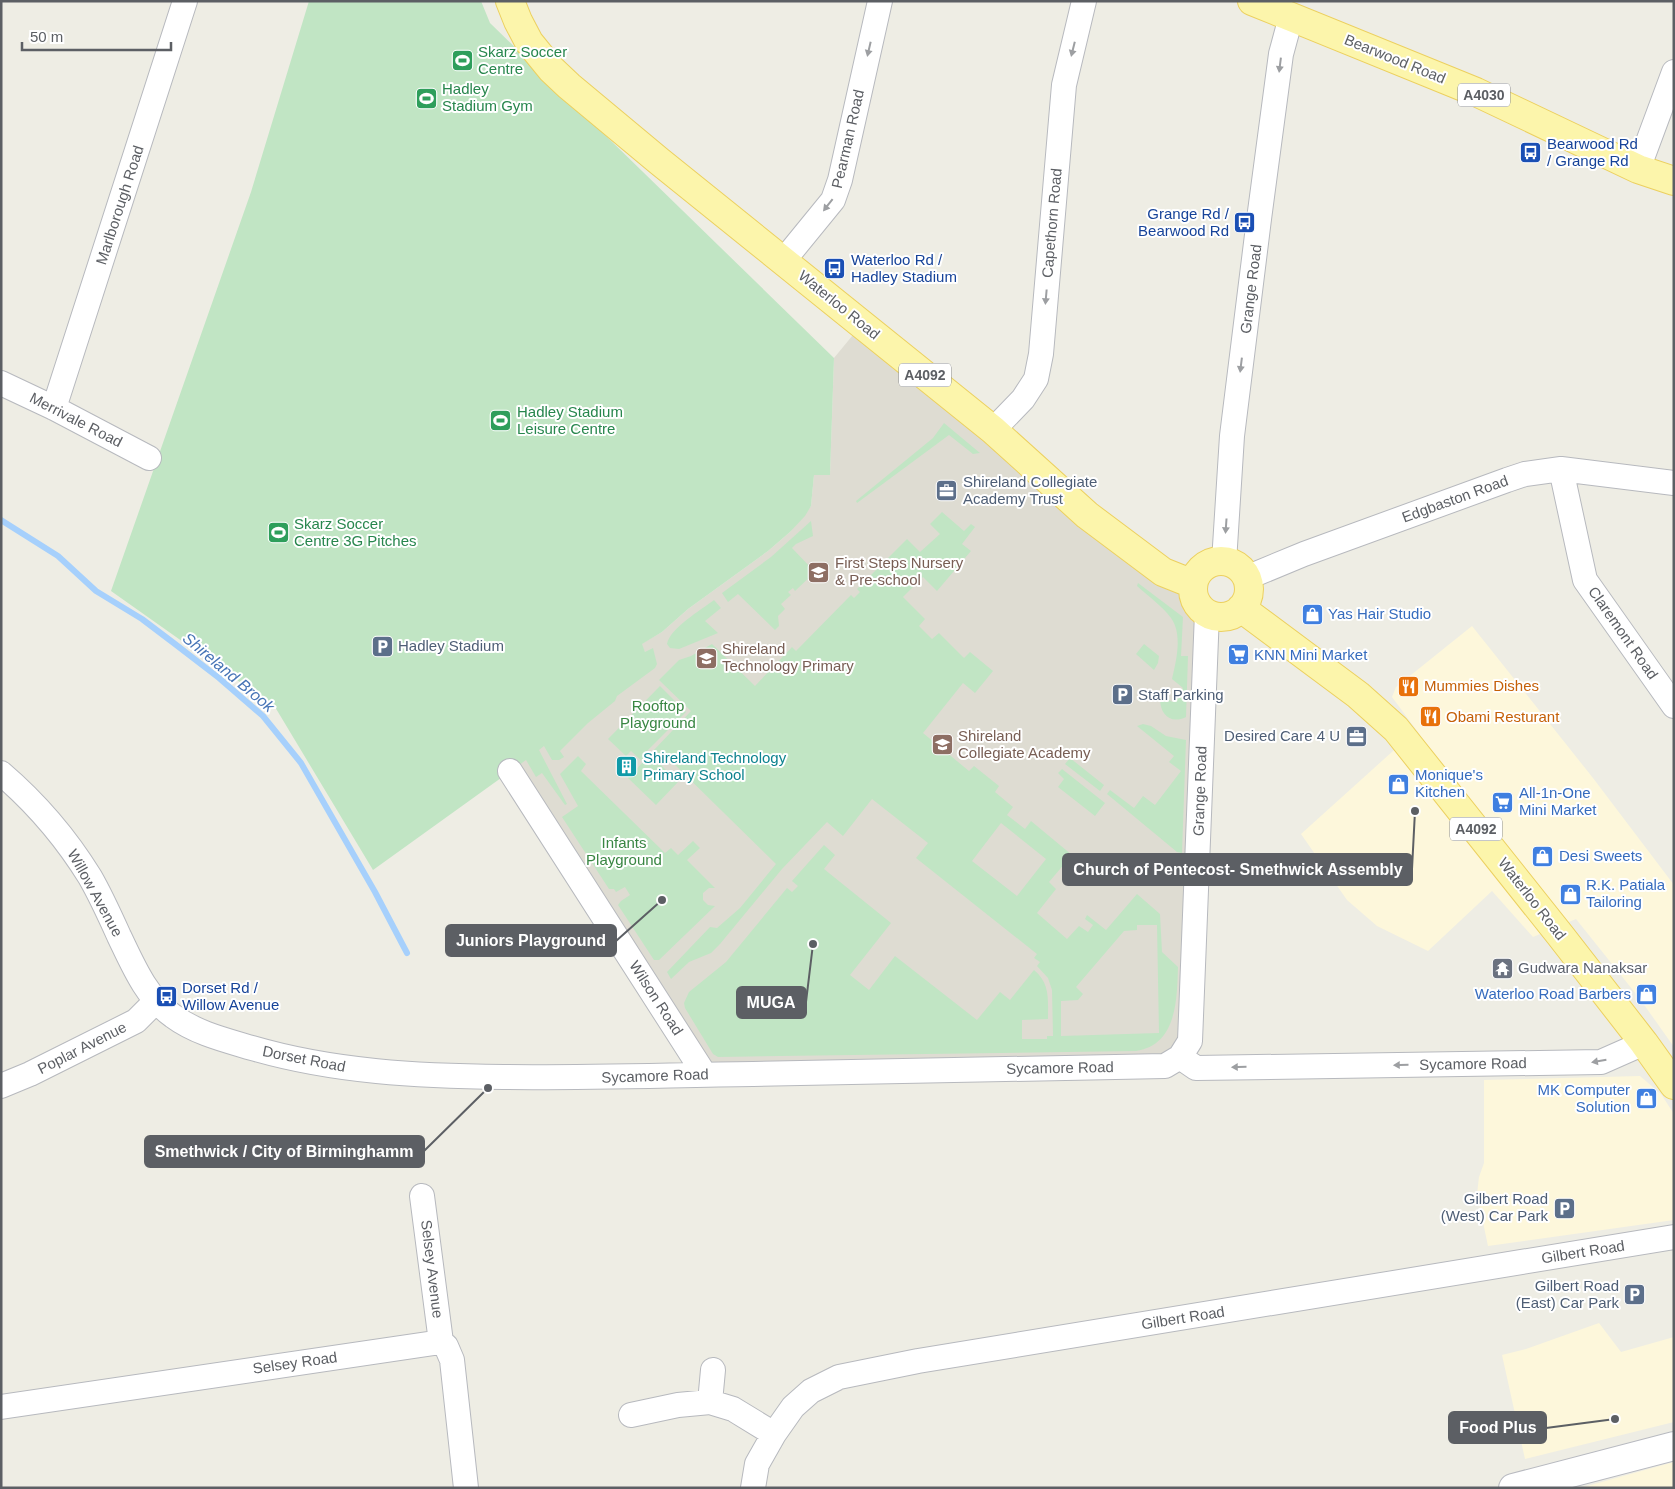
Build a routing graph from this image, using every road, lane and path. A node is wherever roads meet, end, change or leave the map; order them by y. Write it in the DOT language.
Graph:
graph roads {
  1 [pos="185,1"];
  2 [pos="510,1"];
  3 [pos="880,1"];
  4 [pos="1084,1"];
  5 [pos="1252,1"];
  6 [pos="1291,17"];
  7 [pos="1674,72"];
  8 [pos="1638,169"];
  9 [pos="1674,181"];
  10 [pos="784,260"];
  11 [pos="1,383"];
  12 [pos="54,408"];
  13 [pos="993,430"];
  14 [pos="149,458"];
  15 [pos="1561,469"];
  16 [pos="1674,483"];
  17 [pos="1224,562"];
  18 [pos="1246,578"];
  19 [pos="1193,584"];
  20 [pos="1242,608"];
  21 [pos="1206,613"];
  22 [pos="1674,706"];
  23 [pos="510,771"];
  24 [pos="1,773"];
  25 [pos="156,1001"];
  26 [pos="1644,1043"];
  27 [pos="1180,1057"];
  28 [pos="705,1075"];
  29 [pos="466,1077"];
  30 [pos="1674,1085"];
  31 [pos="1,1086"];
  32 [pos="422,1196"];
  33 [pos="1674,1237"];
  34 [pos="441,1342"];
  35 [pos="713,1370"];
  36 [pos="710,1402"];
  37 [pos="1,1407"];
  38 [pos="631,1415"];
  39 [pos="774,1434"];
  40 [pos="1674,1446"];
  41 [pos="1516,1487"];
  42 [pos="466,1488"];
  43 [pos="753,1488"];
  1 -- 12 [label="street, Marlborough Road"];
  2 -- 10 [label="main road, Waterloo Road / A4092"];
  3 -- 10 [label="street, Pearman Road, one-way"];
  4 -- 13 [label="street, Capethorn Road, one-way"];
  5 -- 6 [label="main road, Bearwood Road / A4030"];
  6 -- 8 [label="main road, Bearwood Road / A4030"];
  6 -- 17 [label="street, Grange Road, one-way"];
  7 -- 8 [label="street"];
  8 -- 9 [label="main road, Bearwood Road / A4030"];
  10 -- 13 [label="main road, Waterloo Road / A4092"];
  11 -- 12 [label="street, Merrivale Road"];
  12 -- 14 [label="street, Merrivale Road"];
  13 -- 19 [label="main road, Waterloo Road / A4092"];
  15 -- 16 [label="street, Edgbaston Road"];
  15 -- 18 [label="street, Edgbaston Road"];
  15 -- 22 [label="street, Claremont Road"];
  17 -- 18 [label="main road"];
  17 -- 19 [label="main road"];
  18 -- 20 [label="main road"];
  19 -- 21 [label="main road"];
  20 -- 21 [label="main road"];
  20 -- 26 [label="main road, Waterloo Road / A4092"];
  21 -- 27 [label="street, Grange Road"];
  23 -- 28 [label="street, Wilson Road"];
  24 -- 25 [label="street, Willow Avenue"];
  25 -- 29 [label="street, Dorset Road"];
  25 -- 31 [label="street, Poplar Avenue"];
  26 -- 27 [label="street, Sycamore Road, one-way"];
  26 -- 30 [label="main road, Waterloo Road / A4092"];
  27 -- 28 [label="street, Sycamore Road"];
  28 -- 29 [label="street, Sycamore Road"];
  32 -- 34 [label="street, Selsey Avenue"];
  33 -- 39 [label="street, Gilbert Road"];
  34 -- 37 [label="street, Selsey Road"];
  34 -- 42 [label="street"];
  35 -- 36 [label="street"];
  36 -- 38 [label="street"];
  36 -- 39 [label="street"];
  39 -- 43 [label="street, Gilbert Road"];
  40 -- 41 [label="main road"];
}
